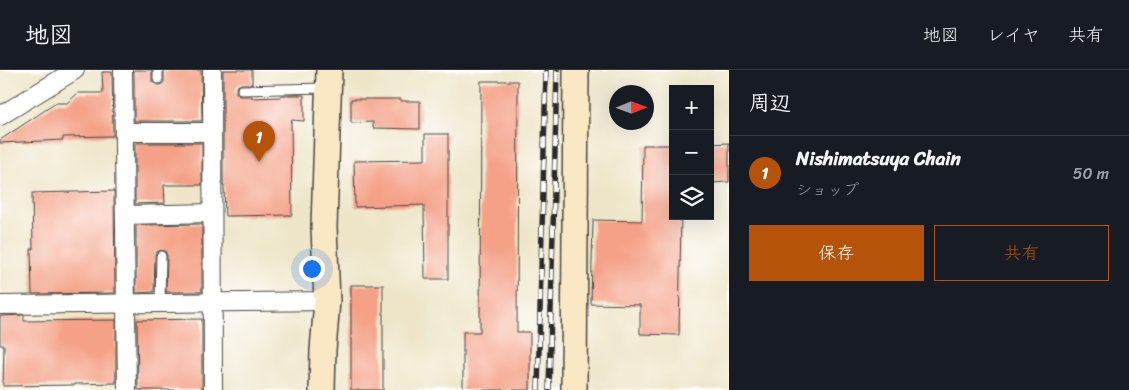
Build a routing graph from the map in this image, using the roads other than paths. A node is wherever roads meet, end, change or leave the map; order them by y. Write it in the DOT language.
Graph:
graph roads {
  1 [pos="74,70"];
  2 [pos="123,70"];
  3 [pos="212,70"];
  4 [pos="576,70"];
  5 [pos="328,79"];
  6 [pos="242,90"];
  7 [pos="0,116"];
  8 [pos="124,132"];
  9 [pos="212,132"];
  10 [pos="212,213"];
  11 [pos="125,215"];
  12 [pos="161,256"];
  13 [pos="212,302"];
  14 [pos="327,302"];
  15 [pos="160,303"];
  16 [pos="126,304"];
  17 [pos="0,305"];
  18 [pos="127,390"];
  19 [pos="213,390"];
  20 [pos="322,390"];
  21 [pos="574,390"];
  1 -- 7 [label="street"];
  2 -- 8 [label="street"];
  3 -- 9 [label="street"];
  4 -- 21 [label="street"];
  5 -- 6 [label="lane"];
  5 -- 14 [label="street"];
  8 -- 9 [label="street"];
  8 -- 11 [label="street"];
  9 -- 10 [label="street"];
  10 -- 11 [label="street"];
  10 -- 13 [label="street"];
  11 -- 16 [label="street"];
  12 -- 15 [label="lane"];
  13 -- 14 [label="street"];
  13 -- 15 [label="street"];
  13 -- 19 [label="street"];
  14 -- 20 [label="street"];
  15 -- 16 [label="street"];
  16 -- 17 [label="street"];
  16 -- 18 [label="street"];
}
